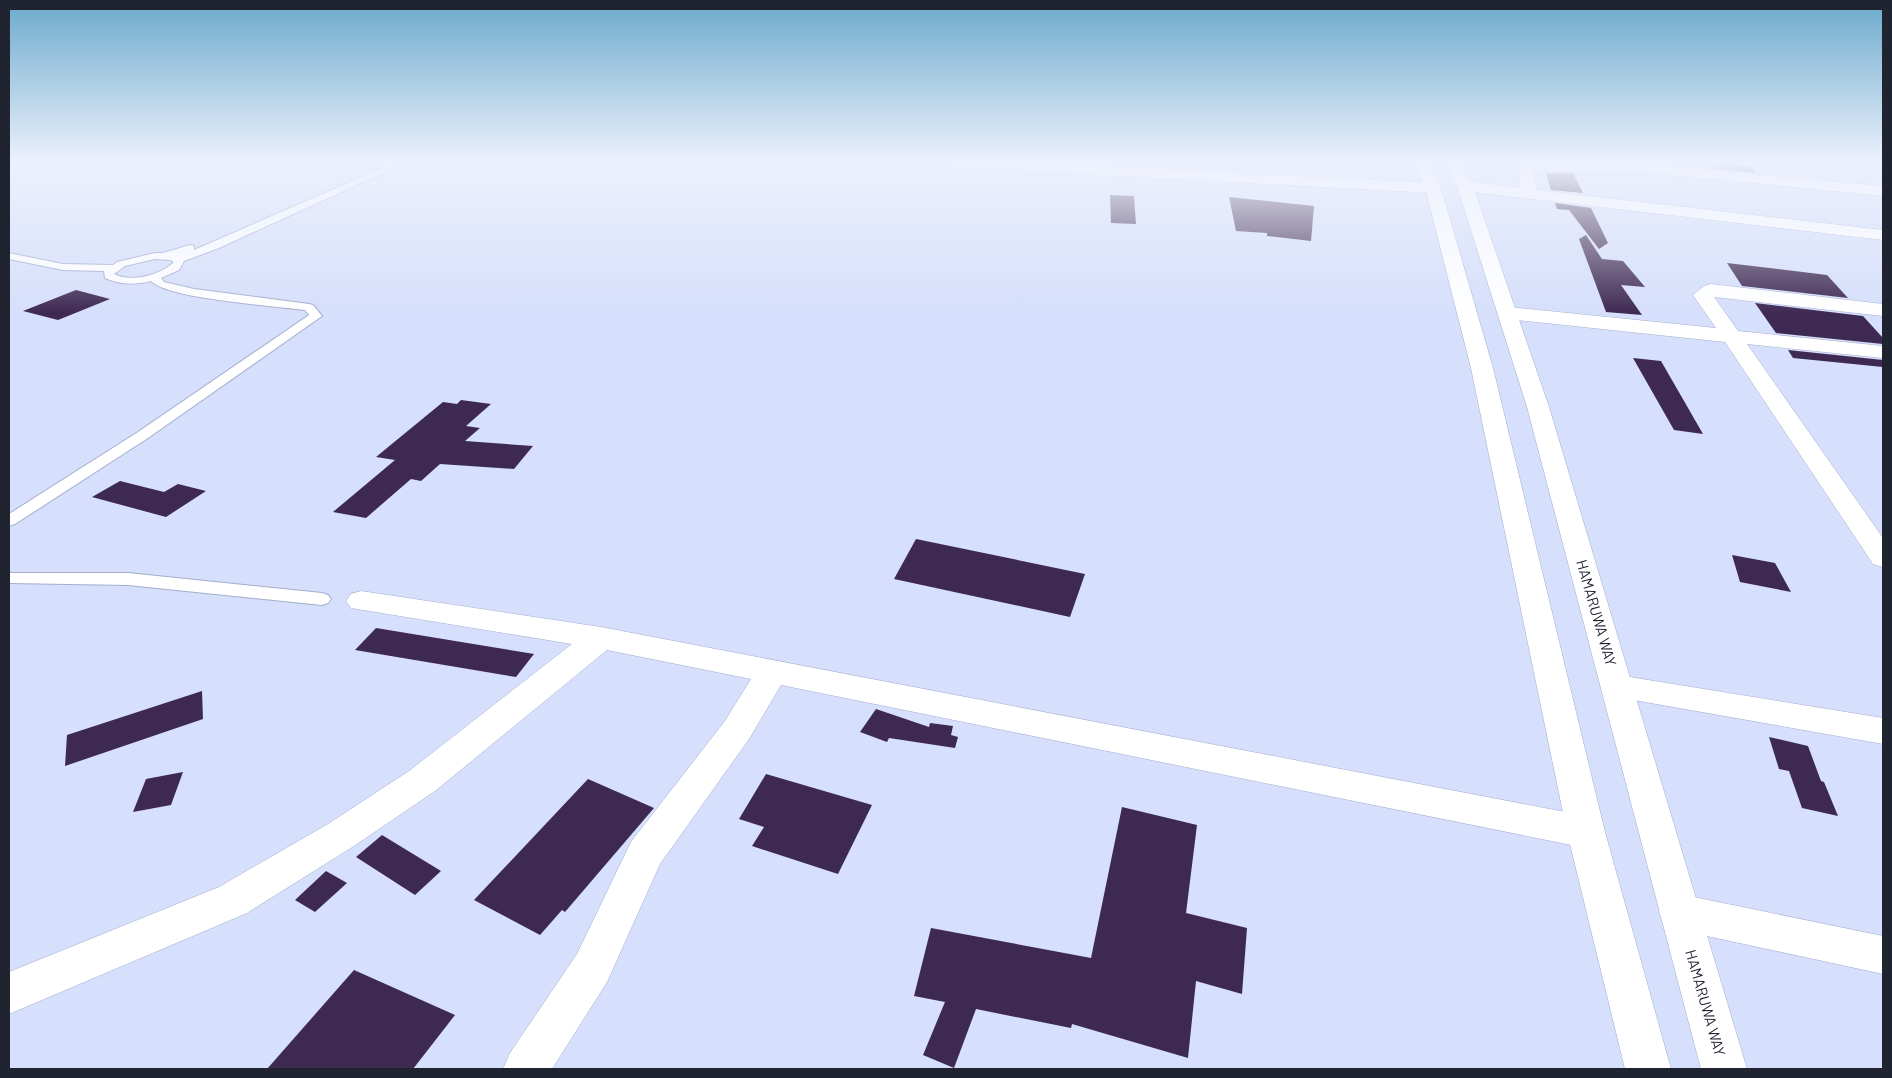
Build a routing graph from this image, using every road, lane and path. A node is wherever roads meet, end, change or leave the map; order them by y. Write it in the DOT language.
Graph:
graph roads {
  1 [pos="272,212"];
  2 [pos="291,212"];
  3 [pos="1448,212"];
  4 [pos="1458,212"];
  5 [pos="1692,212"];
  6 [pos="1883,235"];
  7 [pos="9,256"];
  8 [pos="165,256"];
  9 [pos="179,259"];
  10 [pos="114,268"];
  11 [pos="153,277"];
  12 [pos="1883,310"];
  13 [pos="1508,313"];
  14 [pos="1730,335"];
  15 [pos="1883,352"];
  16 [pos="9,521"];
  17 [pos="1883,558"];
  18 [pos="9,578"];
  19 [pos="322,599"];
  20 [pos="361,601"];
  21 [pos="601,638"];
  22 [pos="773,671"];
  23 [pos="1616,687"];
  24 [pos="1883,731"];
  25 [pos="1586,832"];
  26 [pos="1679,912"];
  27 [pos="1881,958"];
  28 [pos="9,993"];
  29 [pos="526,1069"];
  30 [pos="1648,1069"];
  31 [pos="1724,1069"];
  1 -- 8 [label="lane"];
  2 -- 9 [label="lane"];
  3 -- 25 [label="street"];
  4 -- 13 [label="street, HAMARUWA WAY"];
  5 -- 6 [label="street"];
  7 -- 10 [label="lane"];
  8 -- 9 [label="lane"];
  8 -- 10 [label="lane"];
  9 -- 11 [label="lane"];
  10 -- 11 [label="lane"];
  11 -- 16 [label="lane"];
  12 -- 14 [label="street"];
  13 -- 14 [label="street"];
  13 -- 23 [label="street, HAMARUWA WAY"];
  14 -- 15 [label="street"];
  14 -- 17 [label="street"];
  18 -- 19 [label="lane"];
  20 -- 21 [label="street"];
  21 -- 22 [label="street"];
  21 -- 28 [label="street"];
  22 -- 25 [label="street"];
  22 -- 29 [label="street"];
  23 -- 24 [label="street"];
  23 -- 26 [label="street, HAMARUWA WAY"];
  25 -- 30 [label="street"];
  26 -- 27 [label="street"];
  26 -- 31 [label="street, HAMARUWA WAY"];
}
